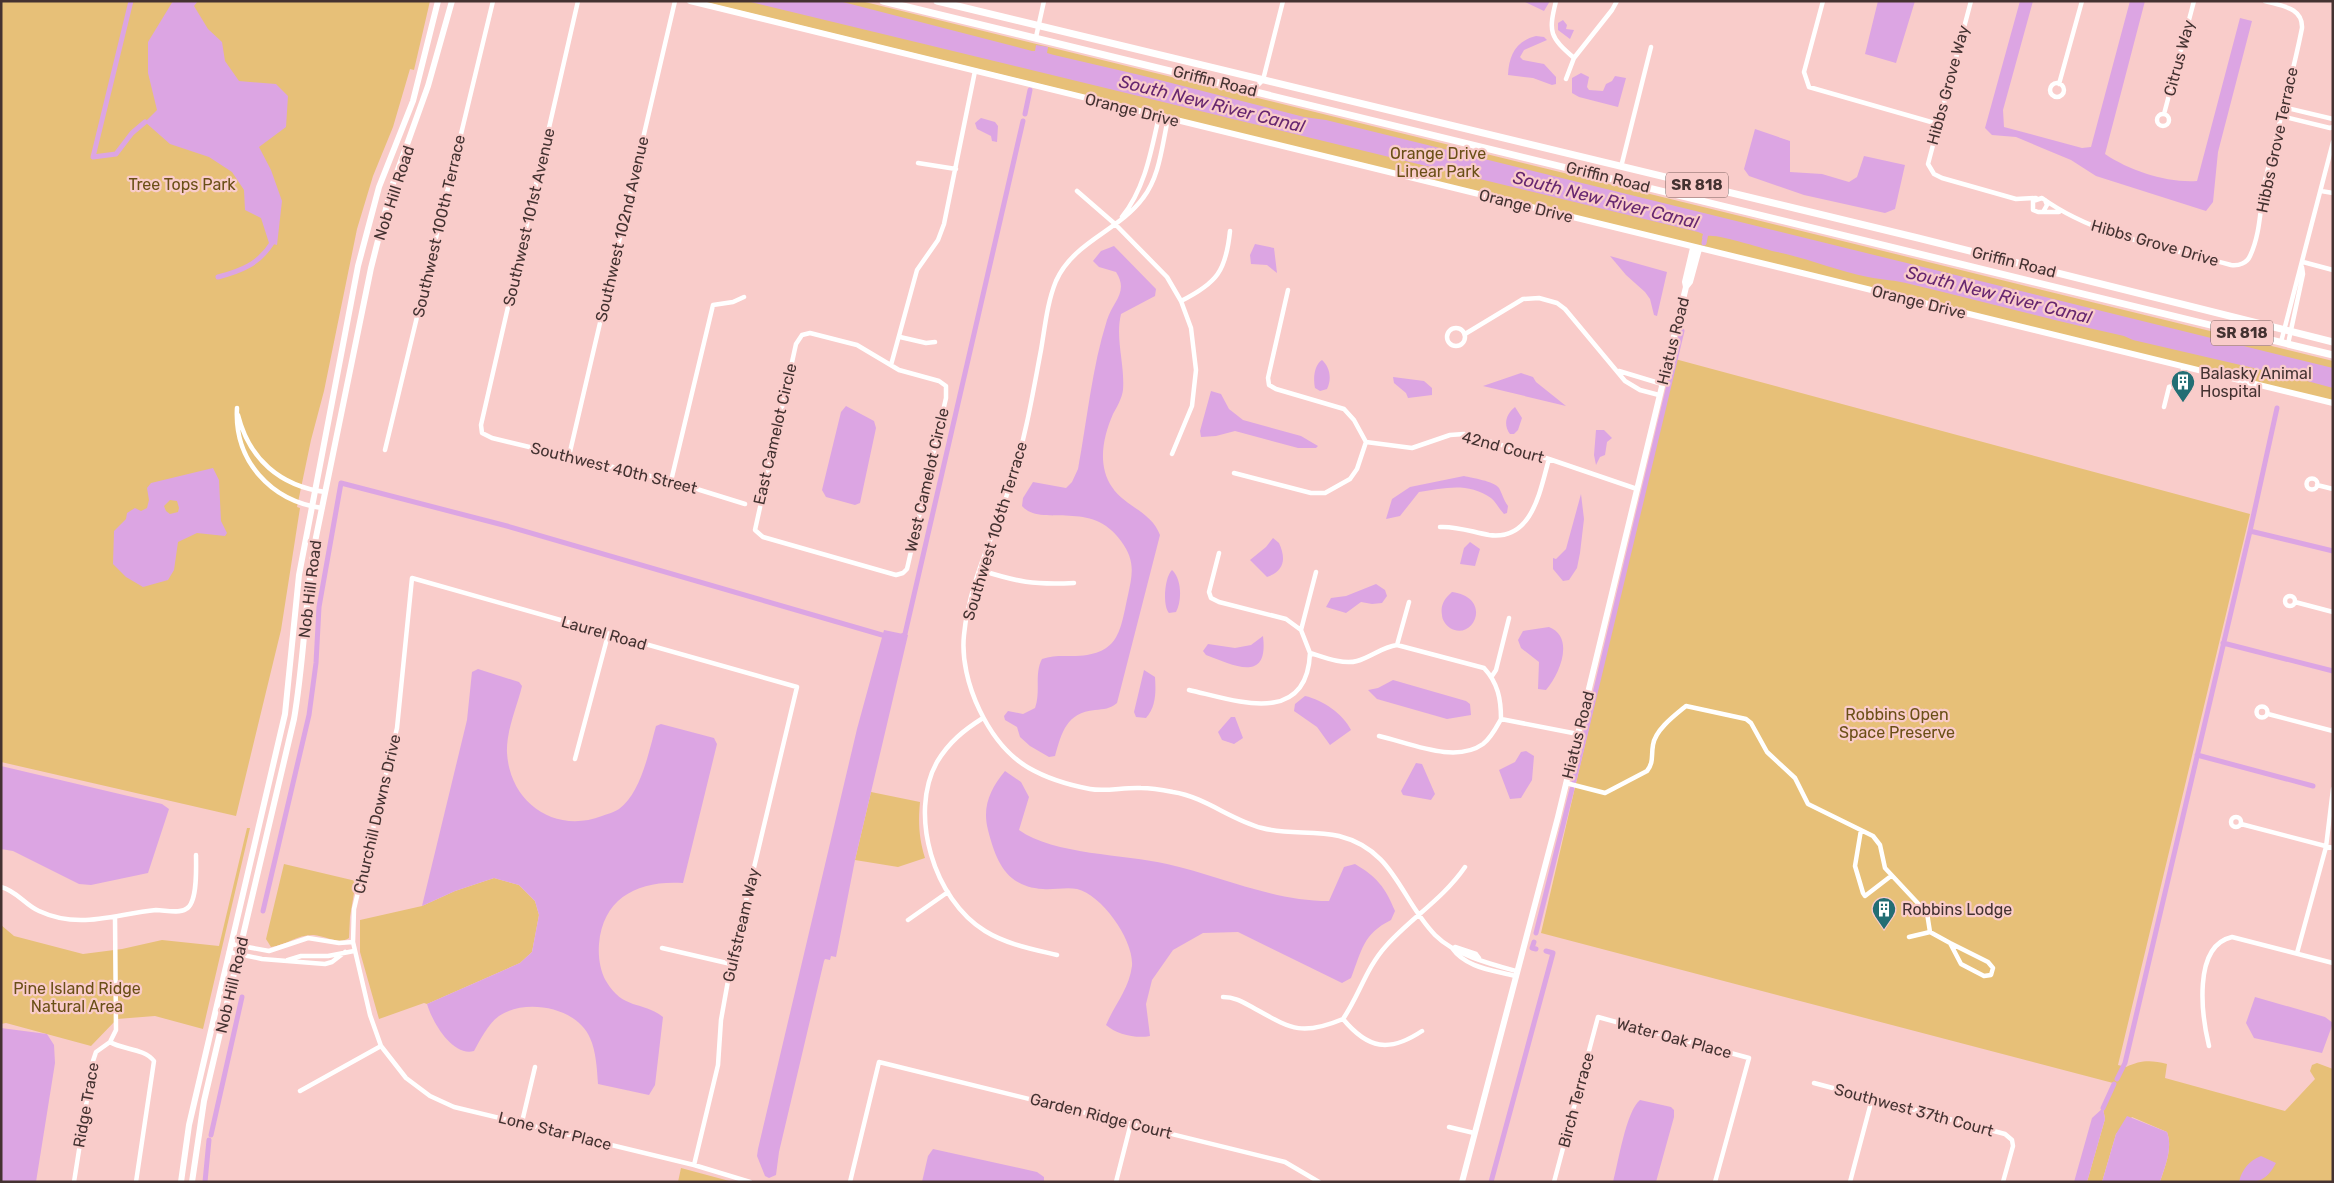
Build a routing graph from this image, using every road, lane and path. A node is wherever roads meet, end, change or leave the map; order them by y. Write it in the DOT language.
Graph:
graph roads {
  1 [pos="438,1"];
  2 [pos="452,1"];
  3 [pos="493,1"];
  4 [pos="578,1"];
  5 [pos="675,1"];
  6 [pos="690,1"];
  7 [pos="883,1"];
  8 [pos="937,1"];
  9 [pos="1044,1"];
  10 [pos="1283,1"];
  11 [pos="1556,1"];
  12 [pos="1617,1"];
  13 [pos="1823,1"];
  14 [pos="1971,1"];
  15 [pos="2082,1"];
  16 [pos="2194,1"];
  17 [pos="2265,1"];
  18 [pos="1038,25"];
  19 [pos="1036,37"];
  20 [pos="1651,47"];
  21 [pos="1574,58"];
  22 [pos="975,71"];
  23 [pos="1566,79"];
  24 [pos="1263,80"];
  25 [pos="2059,84"];
  26 [pos="1243,88"];
  27 [pos="2283,107"];
  28 [pos="2164,114"];
  29 [pos="1159,116"];
  30 [pos="2281,116"];
  31 [pos="1168,119"];
  32 [pos="2333,119"];
  33 [pos="1938,124"];
  34 [pos="2333,127"];
  35 [pos="2333,142"];
  36 [pos="918,163"];
  37 [pos="1621,167"];
  38 [pos="956,169"];
  39 [pos="1712,189"];
  40 [pos="2321,190"];
  41 [pos="1076,191"];
  42 [pos="1732,194"];
  43 [pos="2333,194"];
  44 [pos="2036,198"];
  45 [pos="2016,199"];
  46 [pos="2045,200"];
  47 [pos="1702,201"];
  48 [pos="1718,205"];
  49 [pos="2033,210"];
  50 [pos="2042,212"];
  51 [pos="2068,214"];
  52 [pos="1119,220"];
  53 [pos="1114,224"];
  54 [pos="1230,231"];
  55 [pos="1696,248"];
  56 [pos="2244,263"];
  57 [pos="2302,264"];
  58 [pos="2333,270"];
  59 [pos="1288,290"];
  60 [pos="744,297"];
  61 [pos="1181,301"];
  62 [pos="2288,330"];
  63 [pos="1465,334"];
  64 [pos="900,337"];
  65 [pos="935,342"];
  66 [pos="2333,342"];
  67 [pos="2285,343"];
  68 [pos="2333,355"];
  69 [pos="891,365"];
  70 [pos="2184,367"];
  71 [pos="1619,372"];
  72 [pos="1662,384"];
  73 [pos="1659,395"];
  74 [pos="2333,403"];
  75 [pos="2164,407"];
  76 [pos="482,433"];
  77 [pos="1366,442"];
  78 [pos="385,450"];
  79 [pos="1172,454"];
  80 [pos="569,456"];
  81 [pos="1549,459"];
  82 [pos="1234,473"];
  83 [pos="671,481"];
  84 [pos="2317,485"];
  85 [pos="1637,489"];
  86 [pos="2333,489"];
  87 [pos="314,491"];
  88 [pos="325,492"];
  89 [pos="745,504"];
  90 [pos="311,506"];
  91 [pos="322,508"];
  92 [pos="1440,527"];
  93 [pos="1219,553"];
  94 [pos="980,570"];
  95 [pos="1316,572"];
  96 [pos="903,573"];
  97 [pos="412,578"];
  98 [pos="1074,583"];
  99 [pos="1409,602"];
  100 [pos="2295,602"];
  101 [pos="2333,612"];
  102 [pos="1510,618"];
  103 [pos="1301,630"];
  104 [pos="608,634"];
  105 [pos="1397,645"];
  106 [pos="1310,653"];
  107 [pos="1492,676"];
  108 [pos="797,687"];
  109 [pos="1189,690"];
  110 [pos="2268,714"];
  111 [pos="983,718"];
  112 [pos="1501,719"];
  113 [pos="2333,731"];
  114 [pos="1578,734"];
  115 [pos="1379,736"];
  116 [pos="575,759"];
  117 [pos="1566,783"];
  118 [pos="2333,789"];
  119 [pos="2241,824"];
  120 [pos="1861,830"];
  121 [pos="2326,847"];
  122 [pos="2333,848"];
  123 [pos="196,854"];
  124 [pos="1465,867"];
  125 [pos="1891,876"];
  126 [pos="1,887"];
  127 [pos="948,892"];
  128 [pos="1420,915"];
  129 [pos="115,917"];
  130 [pos="908,920"];
  131 [pos="1930,932"];
  132 [pos="1909,937"];
  133 [pos="328,940"];
  134 [pos="353,942"];
  135 [pos="1950,943"];
  136 [pos="231,944"];
  137 [pos="241,946"];
  138 [pos="1451,947"];
  139 [pos="662,948"];
  140 [pos="354,951"];
  141 [pos="229,952"];
  142 [pos="2298,953"];
  143 [pos="1057,954"];
  144 [pos="239,955"];
  145 [pos="336,956"];
  146 [pos="2333,963"];
  147 [pos="731,964"];
  148 [pos="1516,973"];
  149 [pos="1223,997"];
  150 [pos="1598,1017"];
  151 [pos="1343,1019"];
  152 [pos="1422,1030"];
  153 [pos="110,1042"];
  154 [pos="381,1046"];
  155 [pos="2209,1046"];
  156 [pos="536,1067"];
  157 [pos="1814,1083"];
  158 [pos="300,1091"];
  159 [pos="1872,1099"];
  160 [pos="522,1122"];
  161 [pos="1131,1123"];
  162 [pos="1449,1127"];
  163 [pos="1474,1133"];
  164 [pos="694,1165"];
  165 [pos="74,1182"];
  166 [pos="136,1182"];
  167 [pos="182,1182"];
  168 [pos="192,1182"];
  169 [pos="750,1182"];
  170 [pos="850,1182"];
  171 [pos="1116,1182"];
  172 [pos="1318,1182"];
  173 [pos="1462,1182"];
  174 [pos="1554,1182"];
  175 [pos="1715,1182"];
  176 [pos="1850,1182"];
  177 [pos="2003,1182"];
  1 -- 87 [label="street, Nob Hill Road"];
  2 -- 88 [label="street, Nob Hill Road"];
  3 -- 78 [label="street, Southwest 100th Terrace"];
  4 -- 76 [label="street, Southwest 101st Avenue"];
  5 -- 80 [label="street, Southwest 102nd Avenue"];
  6 -- 22 [label="street, Orange Drive"];
  7 -- 19 [label="main road, Griffin Road / SR 818"];
  8 -- 18 [label="main road, Griffin Road / SR 818"];
  9 -- 18 [label="street"];
  10 -- 24 [label="street"];
  11 -- 21 [label="street"];
  12 -- 21 [label="street"];
  13 -- 33 [label="street"];
  14 -- 33 [label="street, Hibbs Grove Way"];
  15 -- 25 [label="street"];
  16 -- 28 [label="street, Citrus Way"];
  17 -- 27 [label="street, Hibbs Grove Terrace"];
  18 -- 19 [label="street"];
  18 -- 24 [label="main road, Griffin Road / SR 818"];
  19 -- 26 [label="main road, Griffin Road / SR 818"];
  20 -- 37 [label="street"];
  21 -- 23 [label="street"];
  22 -- 29 [label="street, Orange Drive"];
  22 -- 38 [label="street"];
  24 -- 26 [label="street"];
  24 -- 37 [label="main road, Griffin Road / SR 818"];
  26 -- 47 [label="main road, Griffin Road / SR 818"];
  27 -- 30 [label="street, Hibbs Grove Terrace"];
  27 -- 32 [label="street"];
  29 -- 31 [label="street, Orange Drive"];
  29 -- 52 [label="street, Southwest 106th Terrace"];
  30 -- 34 [label="street"];
  30 -- 56 [label="street, Hibbs Grove Terrace"];
  31 -- 52 [label="street, Southwest 106th Terrace"];
  31 -- 55 [label="street, Orange Drive"];
  33 -- 45 [label="street, Hibbs Grove Way"];
  35 -- 40 [label="street"];
  36 -- 38 [label="street"];
  37 -- 39 [label="main road, Griffin Road / SR 818"];
  38 -- 64 [label="street"];
  39 -- 42 [label="main road, Griffin Road / SR 818"];
  39 -- 47 [label="main road"];
  40 -- 43 [label="street"];
  40 -- 57 [label="street"];
  41 -- 53 [label="street"];
  42 -- 48 [label="main road"];
  42 -- 62 [label="main road, Griffin Road / SR 818"];
  44 -- 45 [label="street"];
  44 -- 46 [label="street"];
  44 -- 49 [label="street"];
  45 -- 49 [label="street"];
  46 -- 50 [label="street"];
  46 -- 51 [label="street, Hibbs Grove Drive"];
  47 -- 48 [label="main road, Griffin Road / SR 818"];
  48 -- 67 [label="main road, Griffin Road / SR 818"];
  49 -- 50 [label="street"];
  50 -- 51 [label="street, Hibbs Grove Drive"];
  51 -- 56 [label="street, Hibbs Grove Drive"];
  52 -- 53 [label="street, Southwest 106th Terrace"];
  53 -- 61 [label="street"];
  53 -- 94 [label="street, Southwest 106th Terrace"];
  54 -- 61 [label="street"];
  55 -- 70 [label="street, Orange Drive"];
  55 -- 72 [label="street, Hiatus Road"];
  57 -- 58 [label="street"];
  57 -- 62 [label="street"];
  59 -- 77 [label="street"];
  60 -- 83 [label="street"];
  61 -- 79 [label="street"];
  62 -- 66 [label="main road, Griffin Road / SR 818"];
  62 -- 67 [label="street"];
  63 -- 63 [label="street"];
  63 -- 71 [label="street"];
  64 -- 65 [label="street"];
  64 -- 69 [label="street"];
  67 -- 68 [label="main road, Griffin Road / SR 818"];
  69 -- 96 [label="street, West Camelot Circle"];
  69 -- 96 [label="street, East Camelot Circle"];
  70 -- 74 [label="street, Orange Drive"];
  70 -- 75 [label="street"];
  71 -- 72 [label="street"];
  71 -- 73 [label="street"];
  72 -- 73 [label="street, Hiatus Road"];
  73 -- 85 [label="street, Hiatus Road"];
  76 -- 80 [label="street, Southwest 40th Street"];
  77 -- 81 [label="street, 42nd Court"];
  77 -- 82 [label="street"];
  80 -- 83 [label="street, Southwest 40th Street"];
  81 -- 85 [label="street, 42nd Court"];
  81 -- 92 [label="street"];
  83 -- 89 [label="street, Southwest 40th Street"];
  84 -- 86 [label="street"];
  85 -- 114 [label="street, Hiatus Road"];
  87 -- 88 [label="street"];
  87 -- 90 [label="street, Nob Hill Road"];
  87 -- 90 [label="street"];
  88 -- 91 [label="street, Nob Hill Road"];
  90 -- 91 [label="street"];
  90 -- 136 [label="street, Nob Hill Road"];
  91 -- 137 [label="street, Nob Hill Road"];
  93 -- 103 [label="street"];
  94 -- 98 [label="street"];
  94 -- 111 [label="street, Southwest 106th Terrace"];
  95 -- 103 [label="street"];
  97 -- 104 [label="street, Laurel Road"];
  97 -- 134 [label="street, Churchill Downs Drive"];
  99 -- 105 [label="street"];
  100 -- 101 [label="street"];
  102 -- 107 [label="street"];
  103 -- 106 [label="street"];
  104 -- 108 [label="street, Laurel Road"];
  104 -- 116 [label="street"];
  105 -- 106 [label="street"];
  105 -- 107 [label="street"];
  106 -- 109 [label="street"];
  107 -- 112 [label="street"];
  108 -- 147 [label="street, Gulfstream Way"];
  110 -- 113 [label="street"];
  111 -- 127 [label="street"];
  111 -- 128 [label="street, Southwest 106th Terrace"];
  112 -- 114 [label="street"];
  112 -- 115 [label="street"];
  114 -- 117 [label="street, Hiatus Road"];
  117 -- 120 [label="street"];
  117 -- 148 [label="street, Hiatus Road"];
  118 -- 121 [label="street"];
  119 -- 121 [label="street"];
  120 -- 125 [label="street"];
  120 -- 125 [label="street"];
  121 -- 122 [label="street"];
  121 -- 142 [label="street"];
  123 -- 129 [label="street"];
  124 -- 128 [label="street"];
  125 -- 131 [label="street"];
  126 -- 129 [label="street"];
  127 -- 130 [label="street"];
  127 -- 143 [label="street"];
  128 -- 138 [label="street, Southwest 106th Terrace"];
  128 -- 151 [label="street"];
  129 -- 153 [label="street, Ridge Trace"];
  131 -- 132 [label="street"];
  131 -- 135 [label="street"];
  133 -- 134 [label="street"];
  133 -- 137 [label="street"];
  133 -- 145 [label="street"];
  134 -- 140 [label="street, Churchill Downs Drive"];
  135 -- 135 [label="street"];
  136 -- 137 [label="street"];
  136 -- 141 [label="street, Nob Hill Road"];
  137 -- 144 [label="street, Nob Hill Road"];
  138 -- 148 [label="street"];
  138 -- 148 [label="street, Southwest 106th Terrace"];
  139 -- 147 [label="street"];
  140 -- 145 [label="street"];
  140 -- 154 [label="street, Churchill Downs Drive"];
  141 -- 144 [label="street"];
  141 -- 167 [label="street, Nob Hill Road"];
  142 -- 146 [label="street"];
  142 -- 155 [label="street"];
  144 -- 145 [label="street"];
  144 -- 168 [label="street, Nob Hill Road"];
  147 -- 164 [label="street, Gulfstream Way"];
  148 -- 163 [label="street, Hiatus Road"];
  149 -- 151 [label="street"];
  150 -- 174 [label="street, Birch Terrace"];
  150 -- 175 [label="street, Water Oak Place"];
  151 -- 152 [label="street"];
  153 -- 165 [label="street, Ridge Trace"];
  153 -- 166 [label="street"];
  154 -- 158 [label="street"];
  154 -- 160 [label="street, Lone Star Place"];
  156 -- 160 [label="street"];
  157 -- 159 [label="street, Southwest 37th Court"];
  159 -- 176 [label="street"];
  159 -- 177 [label="street, Southwest 37th Court"];
  160 -- 164 [label="street, Lone Star Place"];
  161 -- 170 [label="street, Garden Ridge Court"];
  161 -- 171 [label="street"];
  161 -- 172 [label="street, Garden Ridge Court"];
  162 -- 163 [label="street"];
  163 -- 173 [label="street, Hiatus Road"];
  164 -- 169 [label="street, Lone Star Place"];
}
